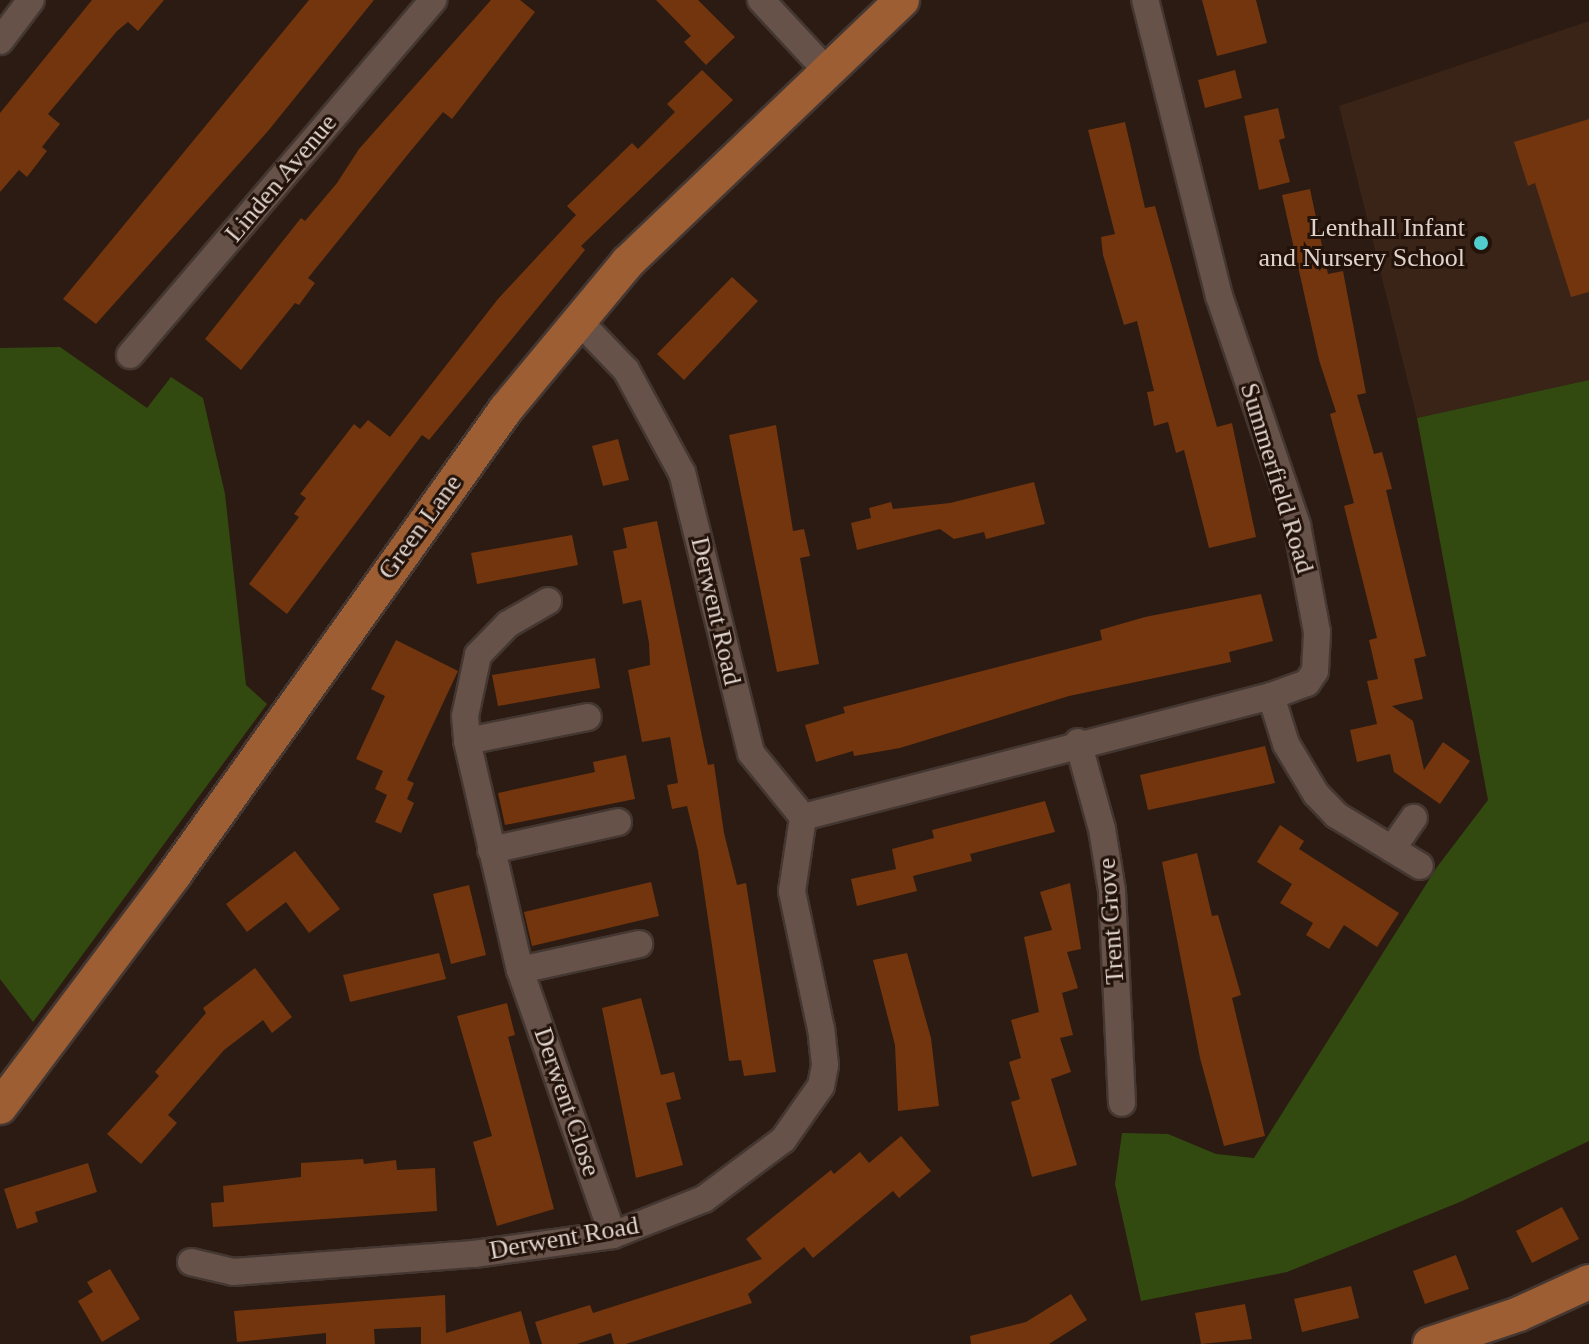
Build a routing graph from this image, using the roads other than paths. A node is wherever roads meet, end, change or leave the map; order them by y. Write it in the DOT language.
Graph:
graph roads {
  1 [pos="31,0"];
  2 [pos="433,0"];
  3 [pos="761,0"];
  4 [pos="902,0"];
  5 [pos="1145,0"];
  6 [pos="0,41"];
  7 [pos="827,71"];
  8 [pos="578,320"];
  9 [pos="130,355"];
  10 [pos="548,601"];
  11 [pos="1271,696"];
  12 [pos="588,717"];
  13 [pos="467,741"];
  14 [pos="1078,742"];
  15 [pos="803,817"];
  16 [pos="1414,818"];
  17 [pos="618,822"];
  18 [pos="1392,849"];
  19 [pos="491,850"];
  20 [pos="1420,866"];
  21 [pos="639,944"];
  22 [pos="520,970"];
  23 [pos="1122,1103"];
  24 [pos="0,1107"];
  25 [pos="613,1235"];
  26 [pos="191,1262"];
  27 [pos="1589,1282"];
  28 [pos="1430,1344"];
  1 -- 6 [label="street"];
  2 -- 9 [label="street, Linden Avenue"];
  3 -- 7 [label="street"];
  4 -- 7 [label="main road, Green Lane"];
  5 -- 11 [label="street, Summerfield Road"];
  7 -- 8 [label="main road, Green Lane"];
  8 -- 15 [label="street, Derwent Road"];
  8 -- 24 [label="main road, Green Lane"];
  10 -- 13 [label="street, Derwent Close"];
  11 -- 14 [label="street, Summerfield Road"];
  11 -- 18 [label="street"];
  12 -- 13 [label="street"];
  13 -- 19 [label="street, Derwent Close"];
  14 -- 15 [label="street, Summerfield Road"];
  14 -- 23 [label="street, Trent Grove"];
  15 -- 25 [label="street, Derwent Road"];
  16 -- 18 [label="street"];
  17 -- 19 [label="street"];
  18 -- 20 [label="street"];
  19 -- 22 [label="street, Derwent Close"];
  21 -- 22 [label="street"];
  22 -- 25 [label="street, Derwent Close"];
  25 -- 26 [label="street, Derwent Road"];
  27 -- 28 [label="main road"];
}
